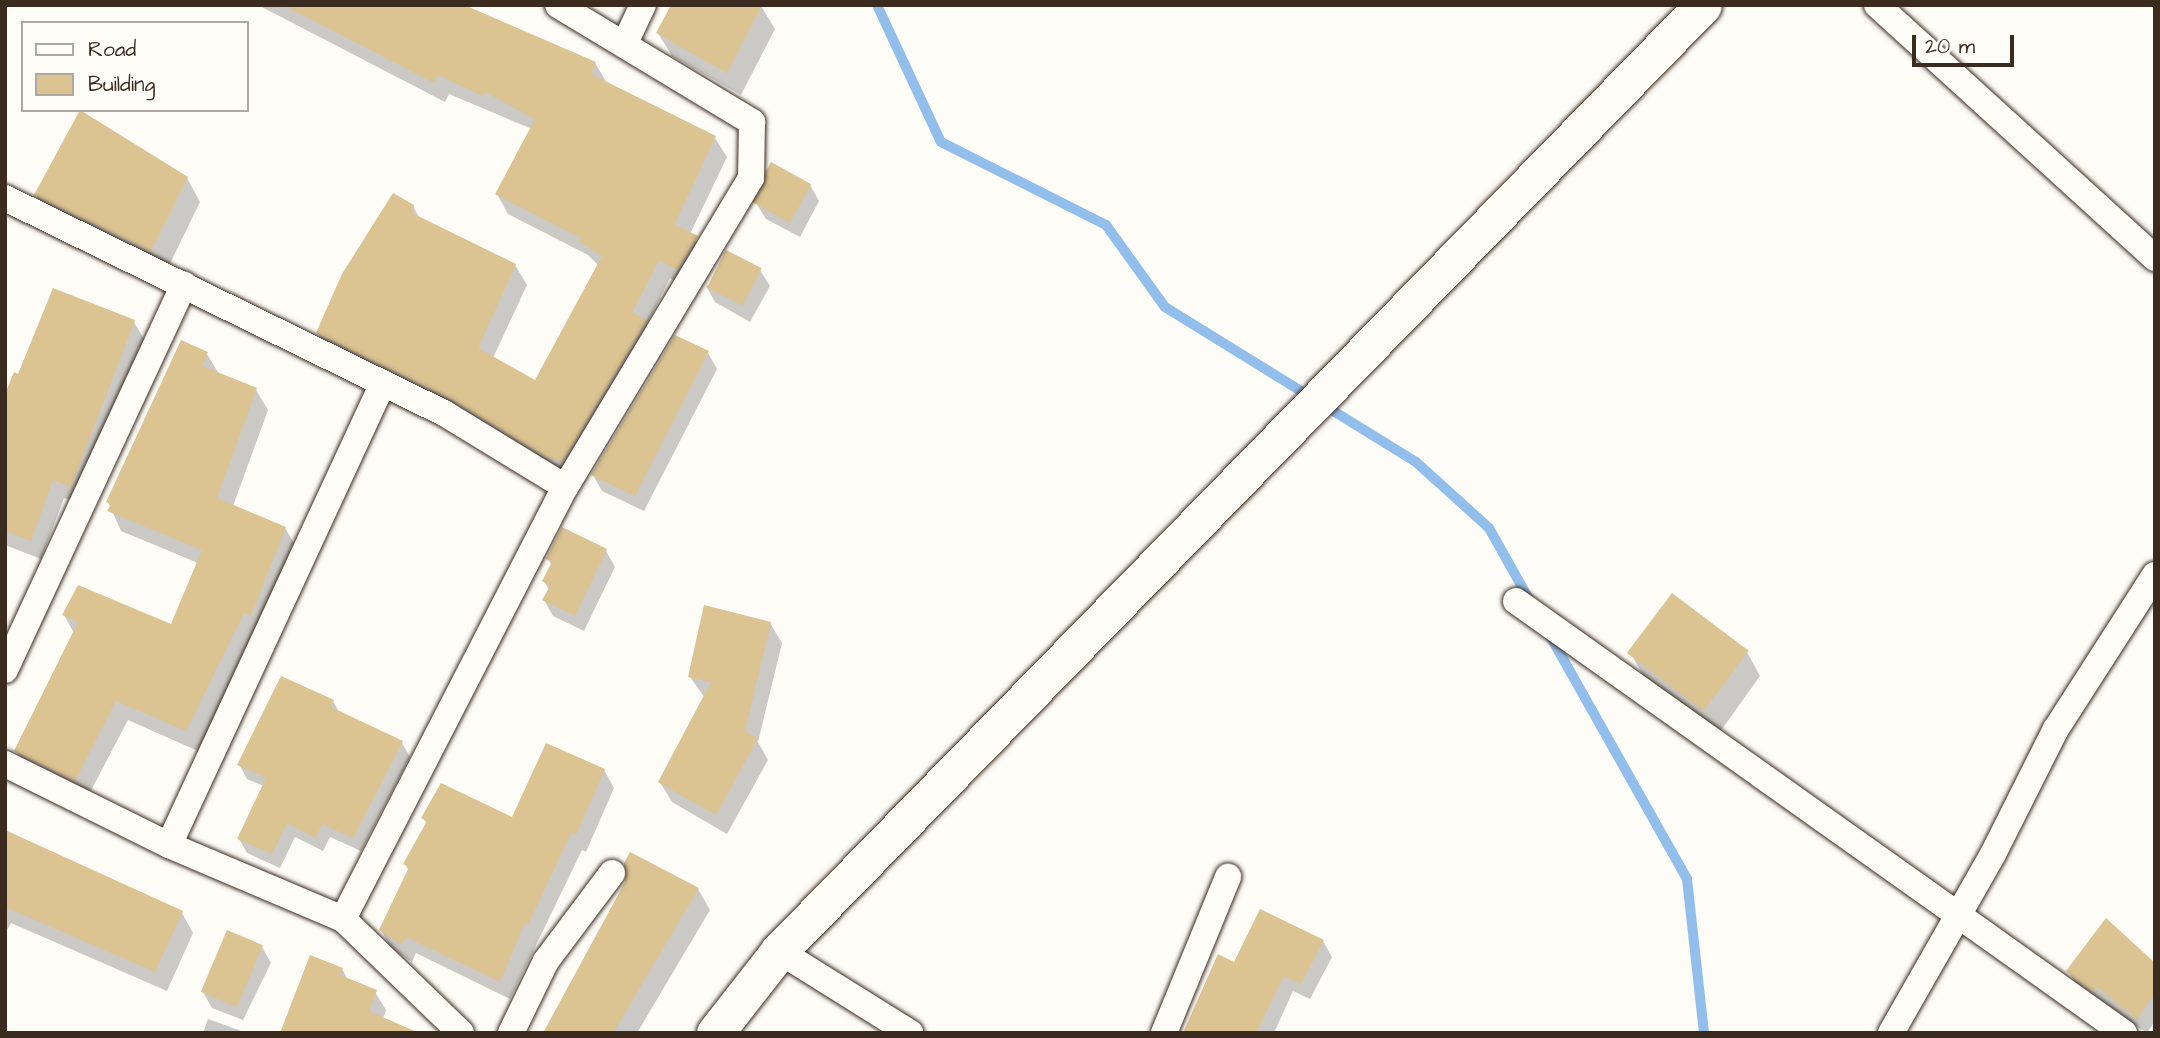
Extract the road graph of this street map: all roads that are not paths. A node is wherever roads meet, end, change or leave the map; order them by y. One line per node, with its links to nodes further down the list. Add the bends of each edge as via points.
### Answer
1 (558, 5): 5 (street)
2 (643, 5): 5 (street)
3 (1703, 5): 20 (street)
4 (1877, 5): 7 (street)
5 (625, 43): 10 (street, via 752,122 751,178)
6 (5, 198): 8 (street)
7 (2155, 258)
8 (184, 285): 9 (street); 13 (street)
9 (383, 383): 10 (street, via 444,413); 15 (street)
10 (565, 487): 19 (street)
11 (2155, 575): 18 (street, via 2056,729)
12 (1516, 601): 18 (street)
13 (5, 670)
14 (5, 764): 15 (street)
15 (169, 845): 19 (street)
16 (612, 873): 22 (street, via 545,961)
17 (1228, 877): 25 (street)
18 (1959, 915): 26 (street); 27 (street)
19 (343, 919): 21 (street)
20 (779, 951): 23 (street); 24 (street)
21 (461, 1033)
22 (510, 1033)
23 (715, 1033)
24 (910, 1033)
25 (1164, 1033)
26 (1891, 1033)
27 (2124, 1033)

